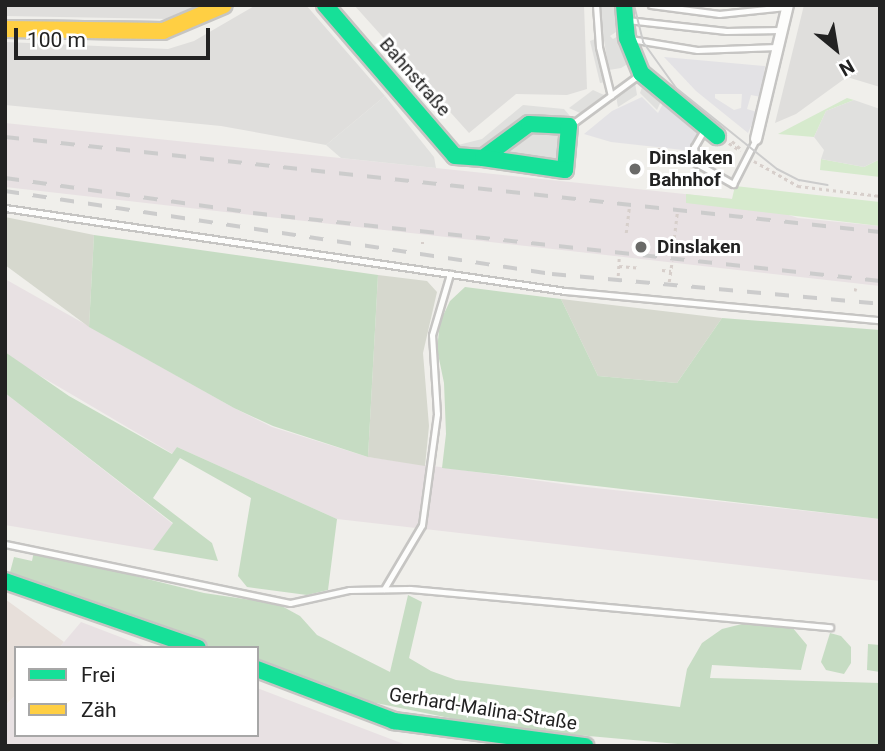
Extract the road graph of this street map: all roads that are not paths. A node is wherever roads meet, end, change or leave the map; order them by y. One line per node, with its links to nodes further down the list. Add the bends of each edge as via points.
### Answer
1 (224, 5): 7 (street, via 183,26 152,32)
2 (325, 5): 16 (street, Bahnstraße, via 455,156)
3 (596, 5): 12 (lane, via 599,47)
4 (651, 5): 5 (lane, via 719,14)
5 (788, 6): 8 (street)
6 (624, 12): 8 (lane, via 726,31); 9 (street)
7 (5, 29)
8 (783, 29): 10 (street)
9 (627, 38): 10 (lane, via 697,50); 11 (street)
10 (780, 47): 15 (street)
11 (641, 74): 12 (lane); 14 (street)
12 (611, 96): 13 (lane)
13 (569, 126): 16 (street, via 529,124); 16 (street, Bahnstraße, via 565,170)
14 (718, 135): 15 (lane, via 694,155 696,163 733,184)
15 (756, 139)
16 (483, 158)
17 (5, 208): 18 (lane)
18 (450, 274): 19 (lane, via 565,291); 22 (lane, via 432,335 437,414 422,525)
19 (880, 320)
20 (5, 544): 22 (lane, via 290,603 349,590)
21 (5, 581): 24 (street)
22 (384, 589): 23 (lane)
23 (830, 627)
24 (192, 646)
25 (259, 670): 26 (street, Gerhard-Malina-Straße, via 394,721)
26 (585, 746)

